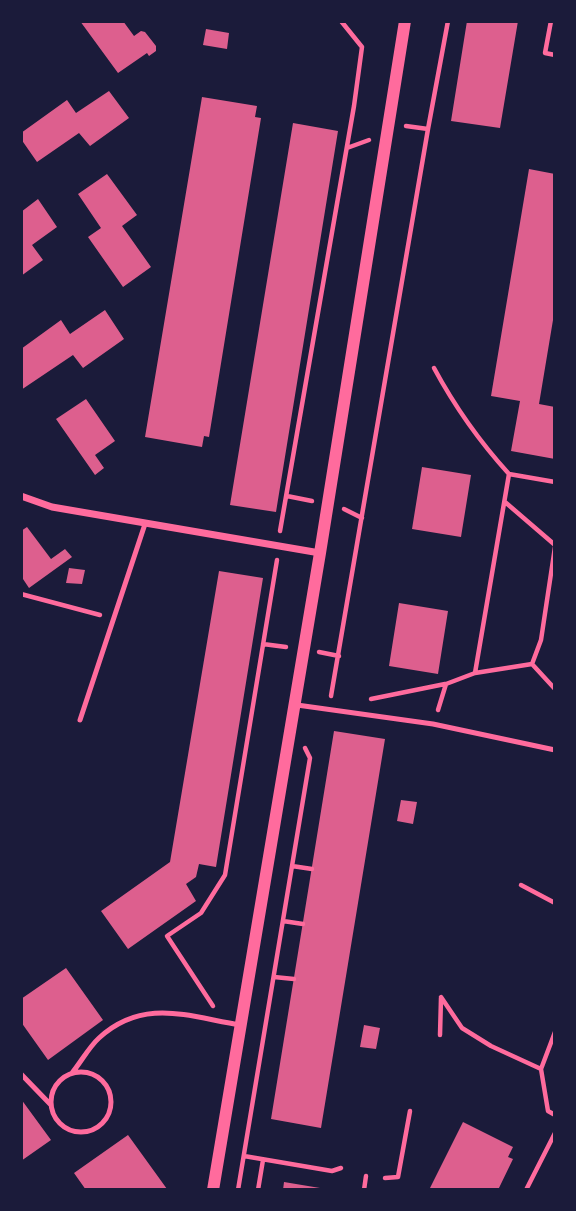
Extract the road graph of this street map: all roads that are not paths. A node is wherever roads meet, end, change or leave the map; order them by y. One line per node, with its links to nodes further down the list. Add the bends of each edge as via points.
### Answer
1 (405, 21): 4 (street)
2 (21, 496): 3 (street, via 52,507)
3 (145, 524): 4 (street); 6 (lane)
4 (320, 553): 5 (street)
5 (293, 705): 7 (lane, via 433,724); 8 (street)
6 (80, 720)
7 (555, 750)
8 (241, 1025): 9 (lane, via 165,1011 141,1015 98,1038); 12 (street)
9 (72, 1073): 11 (lane, via 55,1085); 11 (lane, via 101,1080 110,1099 106,1118 89,1130 68,1129)
10 (21, 1074): 11 (lane)
11 (51, 1105)
12 (213, 1190)

